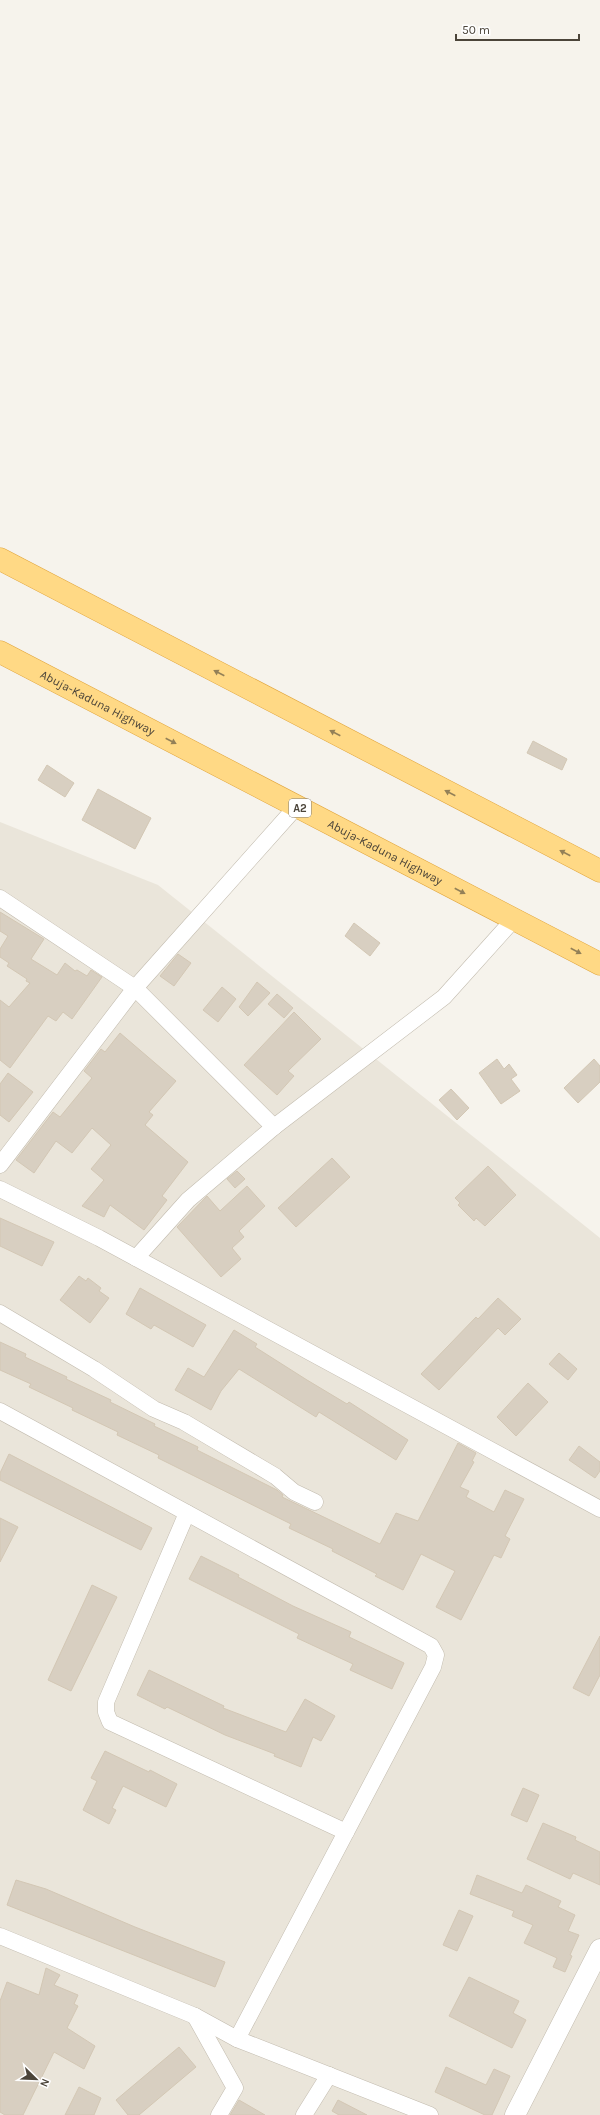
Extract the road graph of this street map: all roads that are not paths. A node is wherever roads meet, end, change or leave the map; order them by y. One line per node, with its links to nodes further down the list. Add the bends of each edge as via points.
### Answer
1 (0, 559): 4 (highway, one-way to 1)
2 (0, 652): 3 (highway, Abuja-Kaduna Highway / A2, one-way to 3)
3 (297, 806): 6 (highway, Abuja-Kaduna Highway / A2, one-way to 6); 8 (street)
4 (600, 870)
5 (0, 898): 8 (street)
6 (514, 919): 7 (highway, Abuja-Kaduna Highway / A2, one-way to 7); 9 (street, via 444,996)
7 (600, 964)
8 (135, 988): 9 (street); 10 (street)
9 (274, 1127): 12 (street, via 188,1200)
10 (0, 1165)
11 (0, 1189): 12 (street)
12 (136, 1258): 16 (street)
13 (0, 1313): 15 (street, via 94,1369 154,1409 184,1422 275,1476 294,1492)
14 (0, 1413): 17 (street)
15 (315, 1502)
16 (600, 1509)
17 (188, 1513): 18 (street, via 431,1646 436,1655 433,1667); 18 (street, via 106,1702 110,1722)
18 (346, 1832): 22 (street)
19 (0, 1936): 21 (street)
20 (600, 1950): 27 (street)
21 (195, 2016): 22 (street); 24 (street, via 235,2088)
22 (237, 2039): 23 (street)
23 (329, 2075): 25 (street); 26 (street)
24 (219, 2115)
25 (304, 2115)
26 (430, 2115)
27 (515, 2115)

